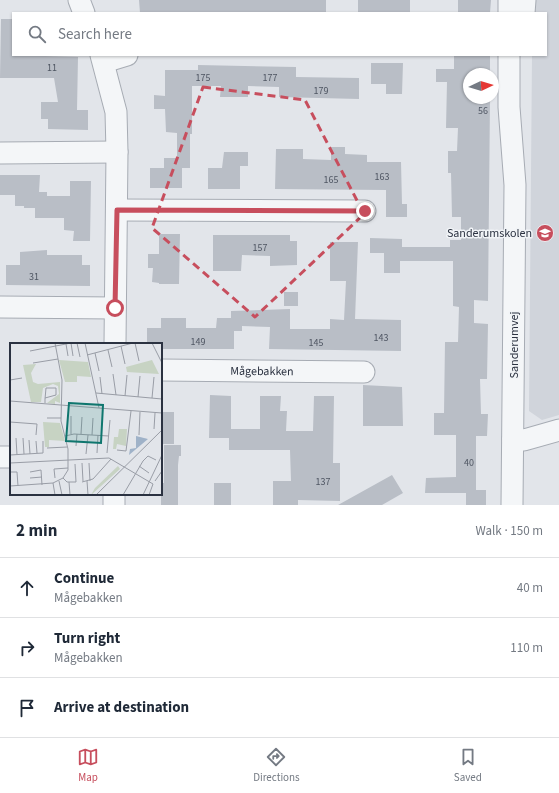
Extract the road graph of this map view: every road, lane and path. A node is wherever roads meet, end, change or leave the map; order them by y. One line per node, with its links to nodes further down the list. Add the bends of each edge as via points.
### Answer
1 (78, 0): 4 (street)
2 (509, 0): 5 (street)
3 (524, 0): 6 (street)
4 (84, 12)
5 (509, 12)
6 (524, 12)
7 (121, 56): 10 (street)
8 (509, 56): 13 (street, Sanderumvej, via 509,107)
9 (523, 56): 13 (street, Sanderumvej, via 522,138)
10 (103, 59): 11 (street, via 116,112)
11 (117, 152): 12 (street); 14 (street)
12 (0, 153)
13 (515, 185): 22 (street, Sanderumvej)
14 (117, 210): 15 (street); 17 (street)
15 (365, 211)
16 (0, 307): 17 (street)
17 (115, 308): 18 (street)
18 (115, 343)
19 (162, 370): 20 (street, Mågebakken)
20 (364, 372)
21 (559, 430): 22 (street, via 524,440)
22 (513, 440): 23 (street, Sanderumvej)
23 (512, 505)

